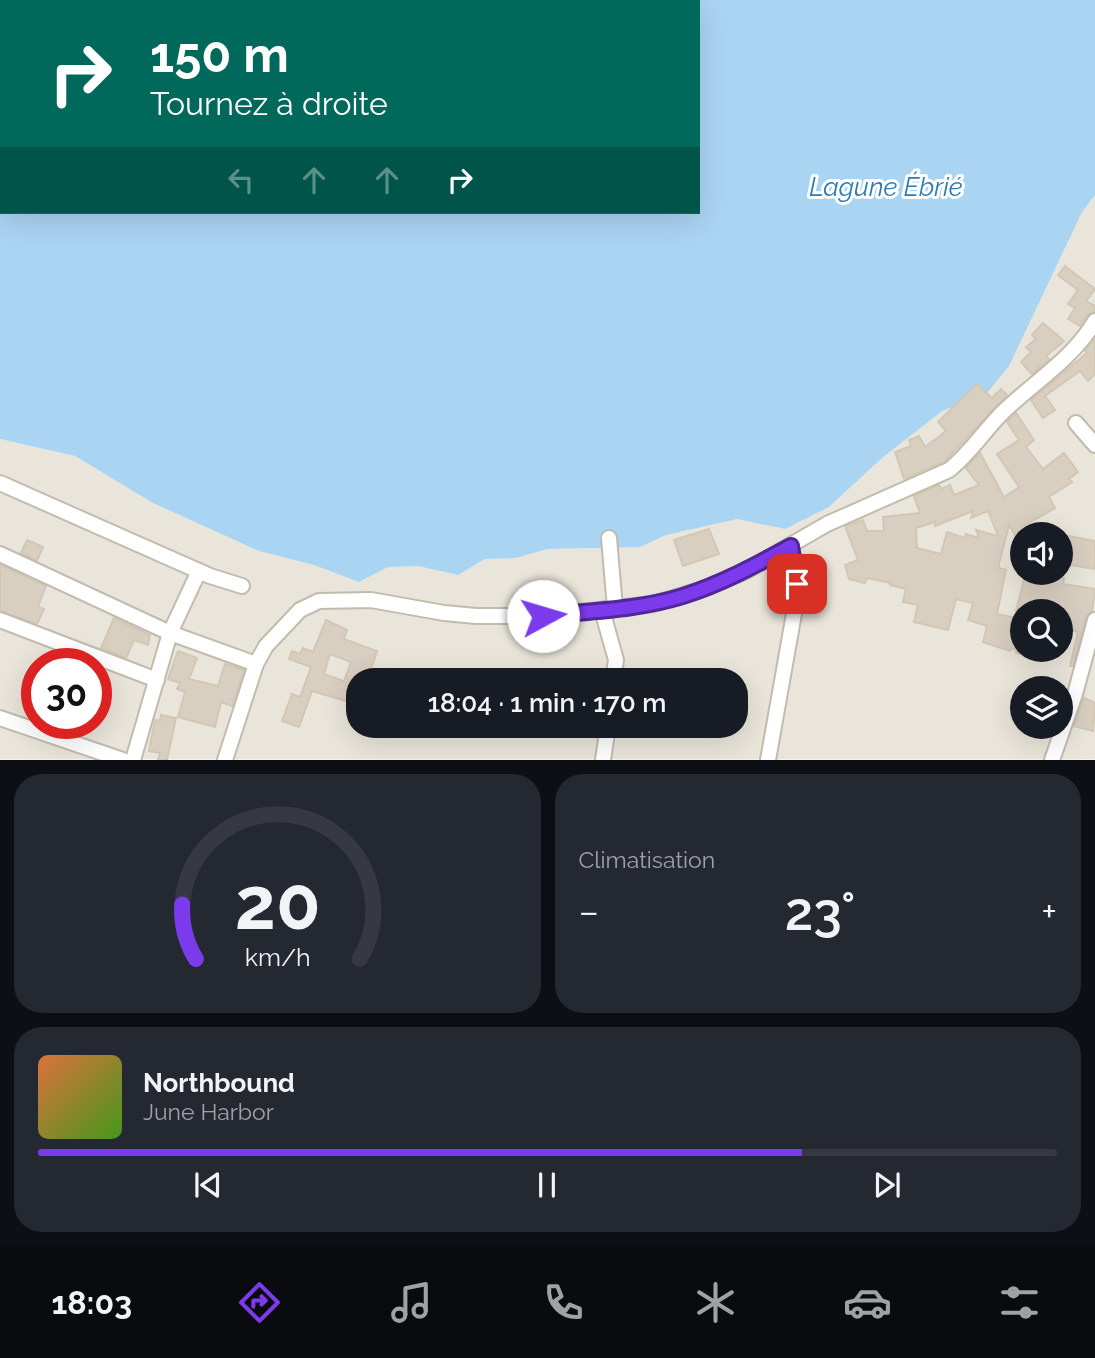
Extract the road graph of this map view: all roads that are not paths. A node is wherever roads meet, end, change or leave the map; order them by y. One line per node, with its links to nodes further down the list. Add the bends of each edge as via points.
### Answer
1 (1095, 321): 6 (street, via 1084,340 949,470 827,524)
2 (1076, 423): 3 (street)
3 (1095, 445)
4 (0, 482): 8 (street)
5 (609, 538): 10 (street)
6 (791, 546): 10 (street, via 706,588 653,604); 23 (street, via 797,584)
7 (0, 554): 13 (street)
8 (199, 571): 9 (street); 13 (street)
9 (242, 586)
10 (609, 609): 14 (street, via 543,616 476,616 371,600 319,601 300,610 266,646); 15 (street)
11 (0, 620): 16 (street)
12 (1095, 620): 24 (street)
13 (170, 633): 14 (street); 16 (street)
14 (256, 664): 21 (street)
15 (615, 668)
16 (157, 680): 20 (street)
17 (0, 718): 19 (street)
18 (606, 738): 22 (street)
19 (123, 760)
20 (133, 760)
21 (225, 760)
22 (603, 760)
23 (768, 760)
24 (1052, 760)

